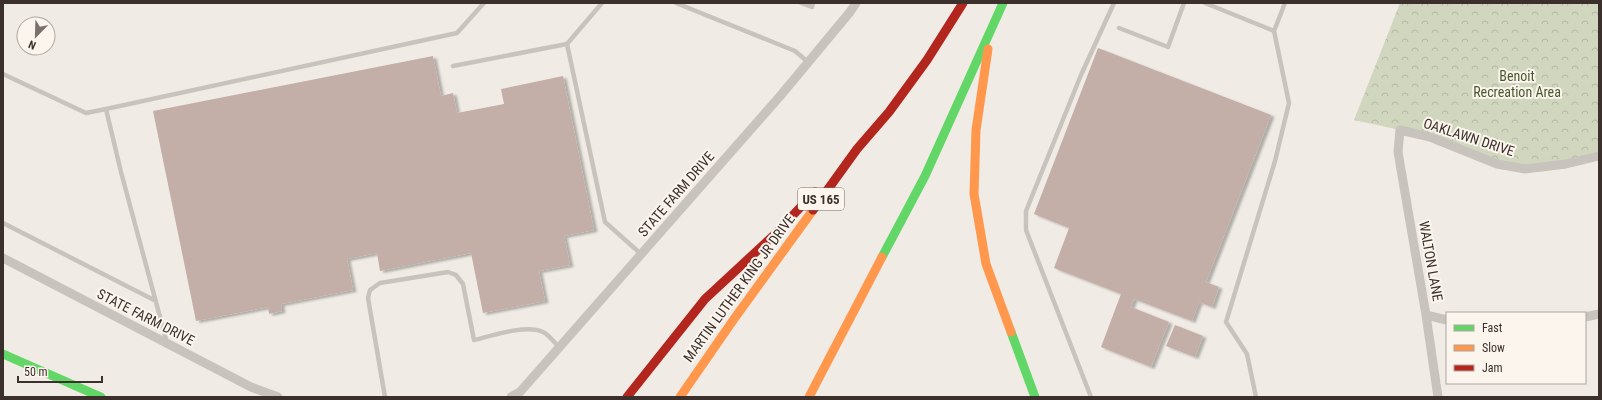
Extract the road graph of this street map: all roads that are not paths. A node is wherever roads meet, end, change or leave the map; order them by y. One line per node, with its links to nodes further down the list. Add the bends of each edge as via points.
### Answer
1 (484, 3): 20 (lane, via 457,33)
2 (602, 3): 16 (lane)
3 (676, 3): 17 (lane, via 796,51)
4 (801, 3): 5 (lane, via 812,7)
5 (814, 3)
6 (856, 3): 17 (street, STATE FARM DRIVE)
7 (963, 3): 22 (highway, MARTIN LUTHER KING JR DRIVE / US 165, via 927,60 889,112)
8 (1003, 3): 14 (highway)
9 (1114, 3): 47 (lane, via 1081,75 1026,210 1026,230)
10 (1184, 3): 13 (lane, via 1168,47)
11 (1205, 3): 15 (lane)
12 (1285, 3): 15 (lane)
13 (1119, 28)
14 (991, 30): 45 (highway, via 925,176); 46 (highway, via 976,130 974,194 986,264)
15 (1274, 31): 48 (lane, via 1290,102 1275,161 1226,322 1248,354)
16 (567, 44): 18 (lane); 25 (lane, via 605,222)
17 (808, 62): 25 (street, STATE FARM DRIVE)
18 (453, 66)
19 (3, 74): 20 (lane, via 86,113)
20 (106, 109): 27 (lane)
21 (1400, 130): 23 (street, OAKLAWN DRIVE, via 1430,137 1497,164 1525,169 1566,164); 29 (street, WALTON LANE, via 1398,152)
22 (857, 149): 34 (highway, via 773,236 706,299); 44 (highway, MARTIN LUTHER KING JR DRIVE / US 165)
23 (1599, 156)
24 (3, 223): 27 (lane)
25 (641, 254): 33 (street, STATE FARM DRIVE)
26 (3, 258): 32 (street, STATE FARM DRIVE)
27 (156, 301): 32 (lane)
28 (1599, 314): 30 (street)
29 (1426, 315): 31 (street); 49 (street, WALTON LANE)
30 (1586, 317)
31 (1446, 320)
32 (167, 344): 39 (street, STATE FARM DRIVE, via 251,387)
33 (559, 346): 40 (lane, via 543,332 533,329 474,340 463,284 456,275 448,272 380,283 370,290 368,298); 41 (street, STATE FARM DRIVE, via 520,392)
34 (662, 352): 42 (highway); 43 (highway)
35 (3, 354): 38 (highway)
36 (3, 359): 37 (highway)
37 (55, 387)
38 (101, 397)
39 (278, 397)
40 (385, 397)
41 (511, 397)
42 (616, 397)
43 (627, 397)
44 (680, 397)
45 (809, 397)
46 (1035, 397)
47 (1091, 397)
48 (1256, 397)
49 (1438, 397)

